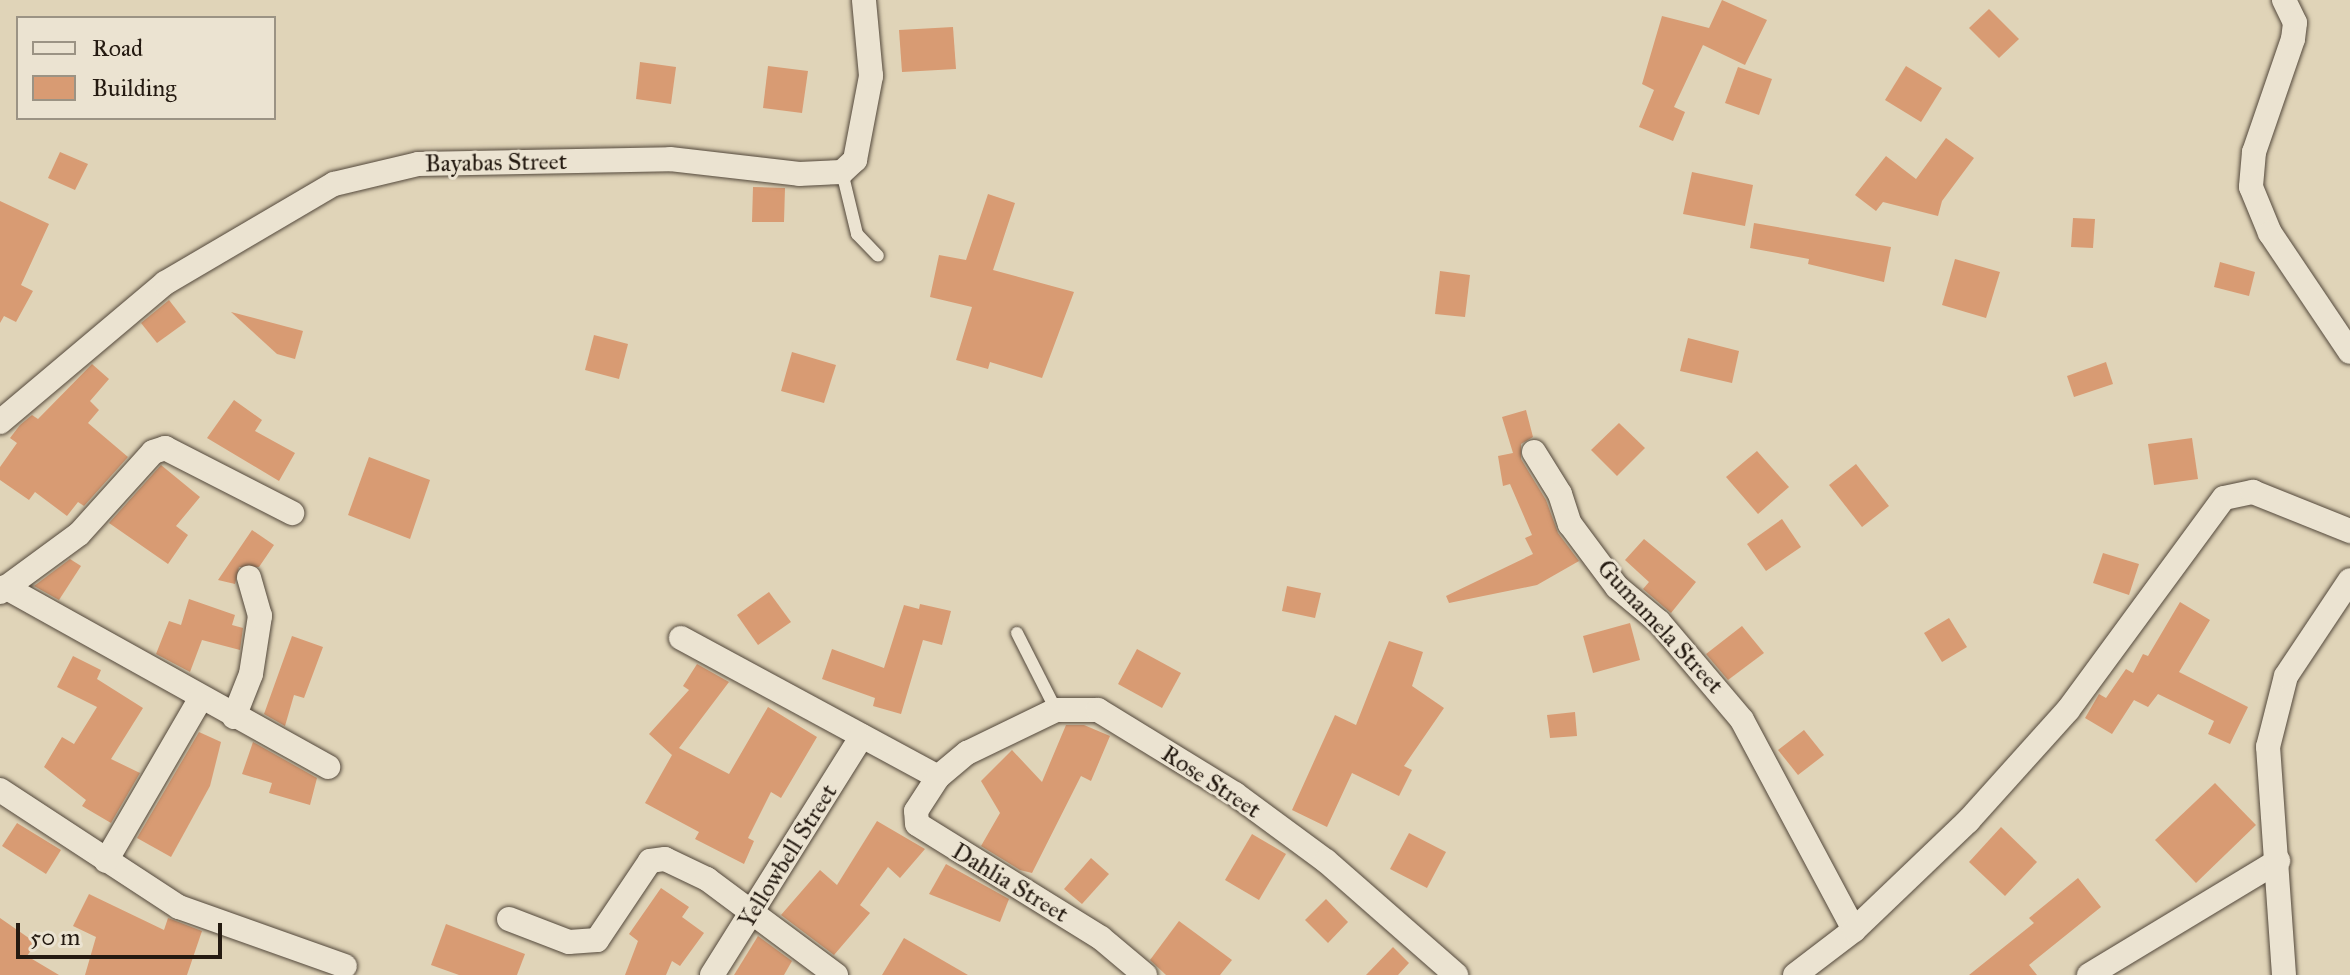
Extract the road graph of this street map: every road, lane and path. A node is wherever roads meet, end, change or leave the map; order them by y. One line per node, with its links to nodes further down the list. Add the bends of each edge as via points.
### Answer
1 (864, 0): 3 (street, via 871,76 855,160)
2 (2284, 0): 5 (street, via 2295,23 2293,39 2254,152 2251,187 2270,233)
3 (842, 172): 4 (lane, via 857,234); 6 (street, Bayabas Street, via 799,174 670,159 433,163 334,184 165,283)
4 (878, 256)
5 (2350, 352)
6 (0, 422)
7 (1534, 452): 26 (street, Gumamela Street, via 1560,494 1570,524 1617,587 1659,622 1742,720)
8 (292, 513): 12 (street, via 165,448 153,452 79,534)
9 (2350, 531): 26 (street, via 2253,492 2224,498 2068,710 1944,848)
10 (249, 578): 17 (street, via 260,616 251,674)
11 (2350, 580): 23 (street, via 2286,676 2273,720 2268,747)
12 (2, 589): 15 (street)
13 (1017, 633): 16 (lane)
14 (681, 638): 18 (street)
15 (201, 698): 17 (street); 22 (street)
16 (1056, 710): 20 (street, Rose Street, via 967,753); 31 (street, Rose Street, via 1098,710 1235,794 1393,915)
17 (234, 717): 19 (street)
18 (862, 736): 20 (street); 24 (street, Yellowbell Street)
19 (328, 767)
20 (938, 777): 30 (street, Dahlia Street, via 916,811 917,824 1101,938)
21 (0, 790): 22 (street)
22 (106, 861): 27 (street, via 190,912)
23 (2278, 861): 33 (street); 34 (street)
24 (755, 912): 25 (street, via 665,859 650,861 597,940 569,942); 28 (street, Yellowbell Street); 29 (street)
25 (509, 919)
26 (1854, 930): 32 (street)
27 (345, 966)
28 (712, 975)
29 (836, 975)
30 (1145, 975)
31 (1456, 975)
32 (1795, 975)
33 (2089, 975)
34 (2284, 975)

